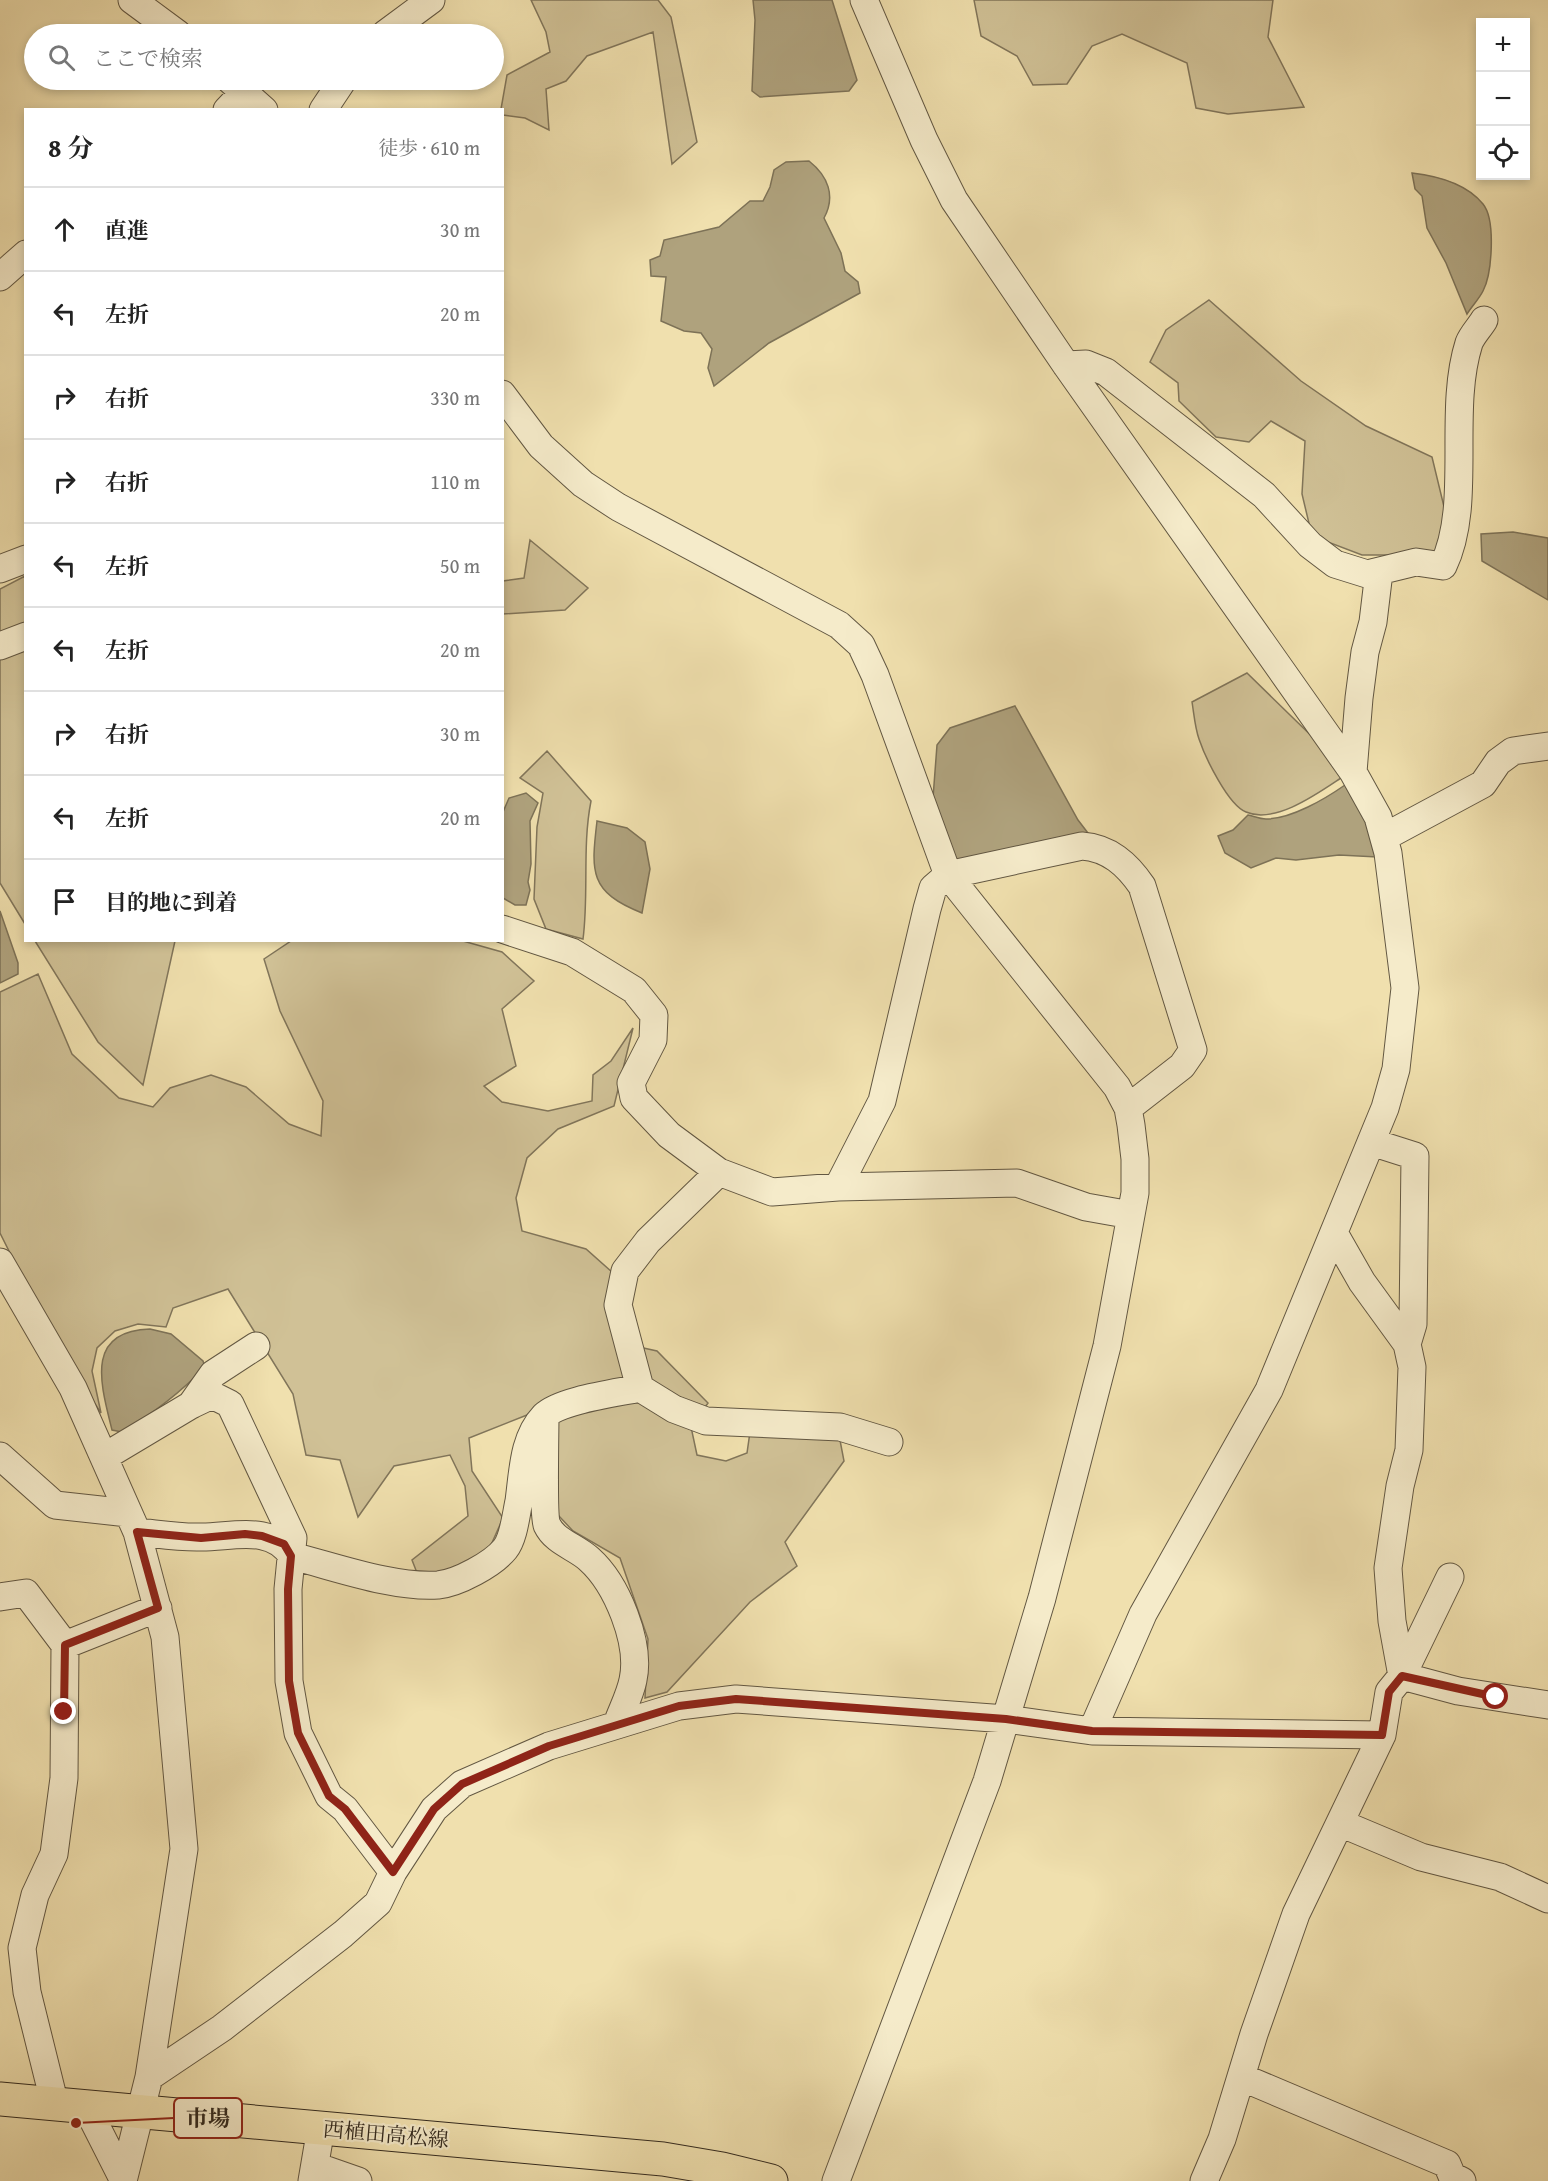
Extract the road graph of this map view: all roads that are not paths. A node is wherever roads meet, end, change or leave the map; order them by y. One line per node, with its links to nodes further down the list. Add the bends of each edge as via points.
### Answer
1 (132, 0): 4 (street)
2 (431, 0): 5 (street)
3 (864, 0): 13 (street, via 954,200)
4 (164, 24)
5 (399, 24)
6 (336, 90): 9 (street)
7 (234, 94): 8 (street)
8 (260, 108)
9 (324, 108)
10 (24, 256): 11 (street)
11 (0, 277)
12 (1484, 320): 17 (street, via 1470,342 1458,414 1458,493 1450,552 1443,566 1416,562)
13 (1066, 365): 17 (street, via 1086,364 1106,372 1264,495 1310,545 1335,564 1367,574); 21 (street)
14 (504, 397): 23 (street, via 541,446 583,484 618,507 838,625 861,645)
15 (24, 560): 16 (street)
16 (0, 569)
17 (1379, 572): 21 (street, via 1359,698)
18 (24, 637): 19 (street)
19 (0, 646)
20 (1548, 746): 22 (street, via 1513,751 1498,762 1483,784)
21 (1353, 772): 26 (street, via 1378,817 1388,852 1405,988 1396,1069)
22 (1389, 834)
23 (948, 874): 25 (street, via 1117,1087); 25 (street, via 1082,846 1095,847 1129,867 1142,886 1193,1050 1182,1066); 28 (street, via 933,888 882,1101)
24 (504, 930): 27 (street, via 572,952 634,990 654,1015 653,1040 631,1083 634,1098 669,1135)
25 (1128, 1108): 29 (street, via 1136,1159)
26 (1371, 1142): 30 (street); 32 (street, via 1415,1156 1413,1324)
27 (719, 1172): 28 (street, via 772,1192); 34 (street, via 648,1241 625,1271 618,1305)
28 (838, 1187): 29 (street, via 1017,1183 1086,1207)
29 (1131, 1215): 48 (street, via 1107,1346 1042,1598)
30 (1334, 1233): 32 (street, via 1362,1282); 50 (street, via 1269,1390 1143,1614)
31 (0, 1262): 39 (street, via 74,1388)
32 (1407, 1344): 46 (street, via 1412,1367 1412,1418 1388,1568)
33 (256, 1346): 35 (street, via 213,1374)
34 (640, 1388): 36 (street, via 575,1401); 37 (street, via 674,1410 706,1421 840,1427)
35 (191, 1405): 39 (street); 41 (street, via 212,1395 230,1404 293,1538)
36 (545, 1414): 41 (street, via 528,1442 507,1548 484,1568 441,1585 416,1584); 49 (street, via 546,1524 558,1539 601,1569 617,1594 635,1662 633,1682)
37 (889, 1442)
38 (0, 1456): 40 (street, via 55,1505)
39 (104, 1457): 40 (street)
40 (132, 1523): 41 (street, via 201,1538 262,1536 284,1544); 44 (street)
41 (291, 1556): 53 (street, via 289,1681 298,1733 329,1796 345,1809)
42 (1450, 1577): 46 (street)
43 (0, 1597): 45 (street, via 26,1593)
44 (158, 1608): 45 (street); 56 (street, via 165,1637 184,1849)
45 (65, 1645): 58 (street, via 64,1778 54,1854 34,1895 22,1948 27,1992)
46 (1402, 1676): 47 (street); 51 (street, via 1389,1692)
47 (1548, 1705)
48 (1006, 1719): 49 (street, via 736,1699 679,1706); 50 (street); 66 (street, via 987,1781)
49 (617, 1724): 53 (street, via 549,1746 462,1784 434,1809)
50 (1092, 1731): 51 (street)
51 (1382, 1735): 52 (street)
52 (1340, 1823): 54 (street, via 1421,1857 1500,1876); 55 (street, via 1296,1914)
53 (393, 1872): 56 (street, via 378,1903 343,1934 222,2028)
54 (1548, 1899)
55 (1241, 2077): 67 (street); 68 (street, via 1447,2164 1452,2176)
56 (149, 2078): 60 (street)
57 (0, 2099): 58 (main road, 西植田高松線)
58 (55, 2105): 59 (main road, 西植田高松線)
59 (87, 2109): 60 (main road, 西植田高松線); 63 (street)
60 (140, 2111): 61 (main road, 西植田高松線); 63 (street)
61 (321, 2128): 62 (street); 65 (main road, 西植田高松線, via 663,2159)
62 (313, 2174): 64 (street)
63 (123, 2180)
64 (358, 2181)
65 (771, 2181)
66 (836, 2181)
67 (1204, 2181)
68 (1462, 2181)

